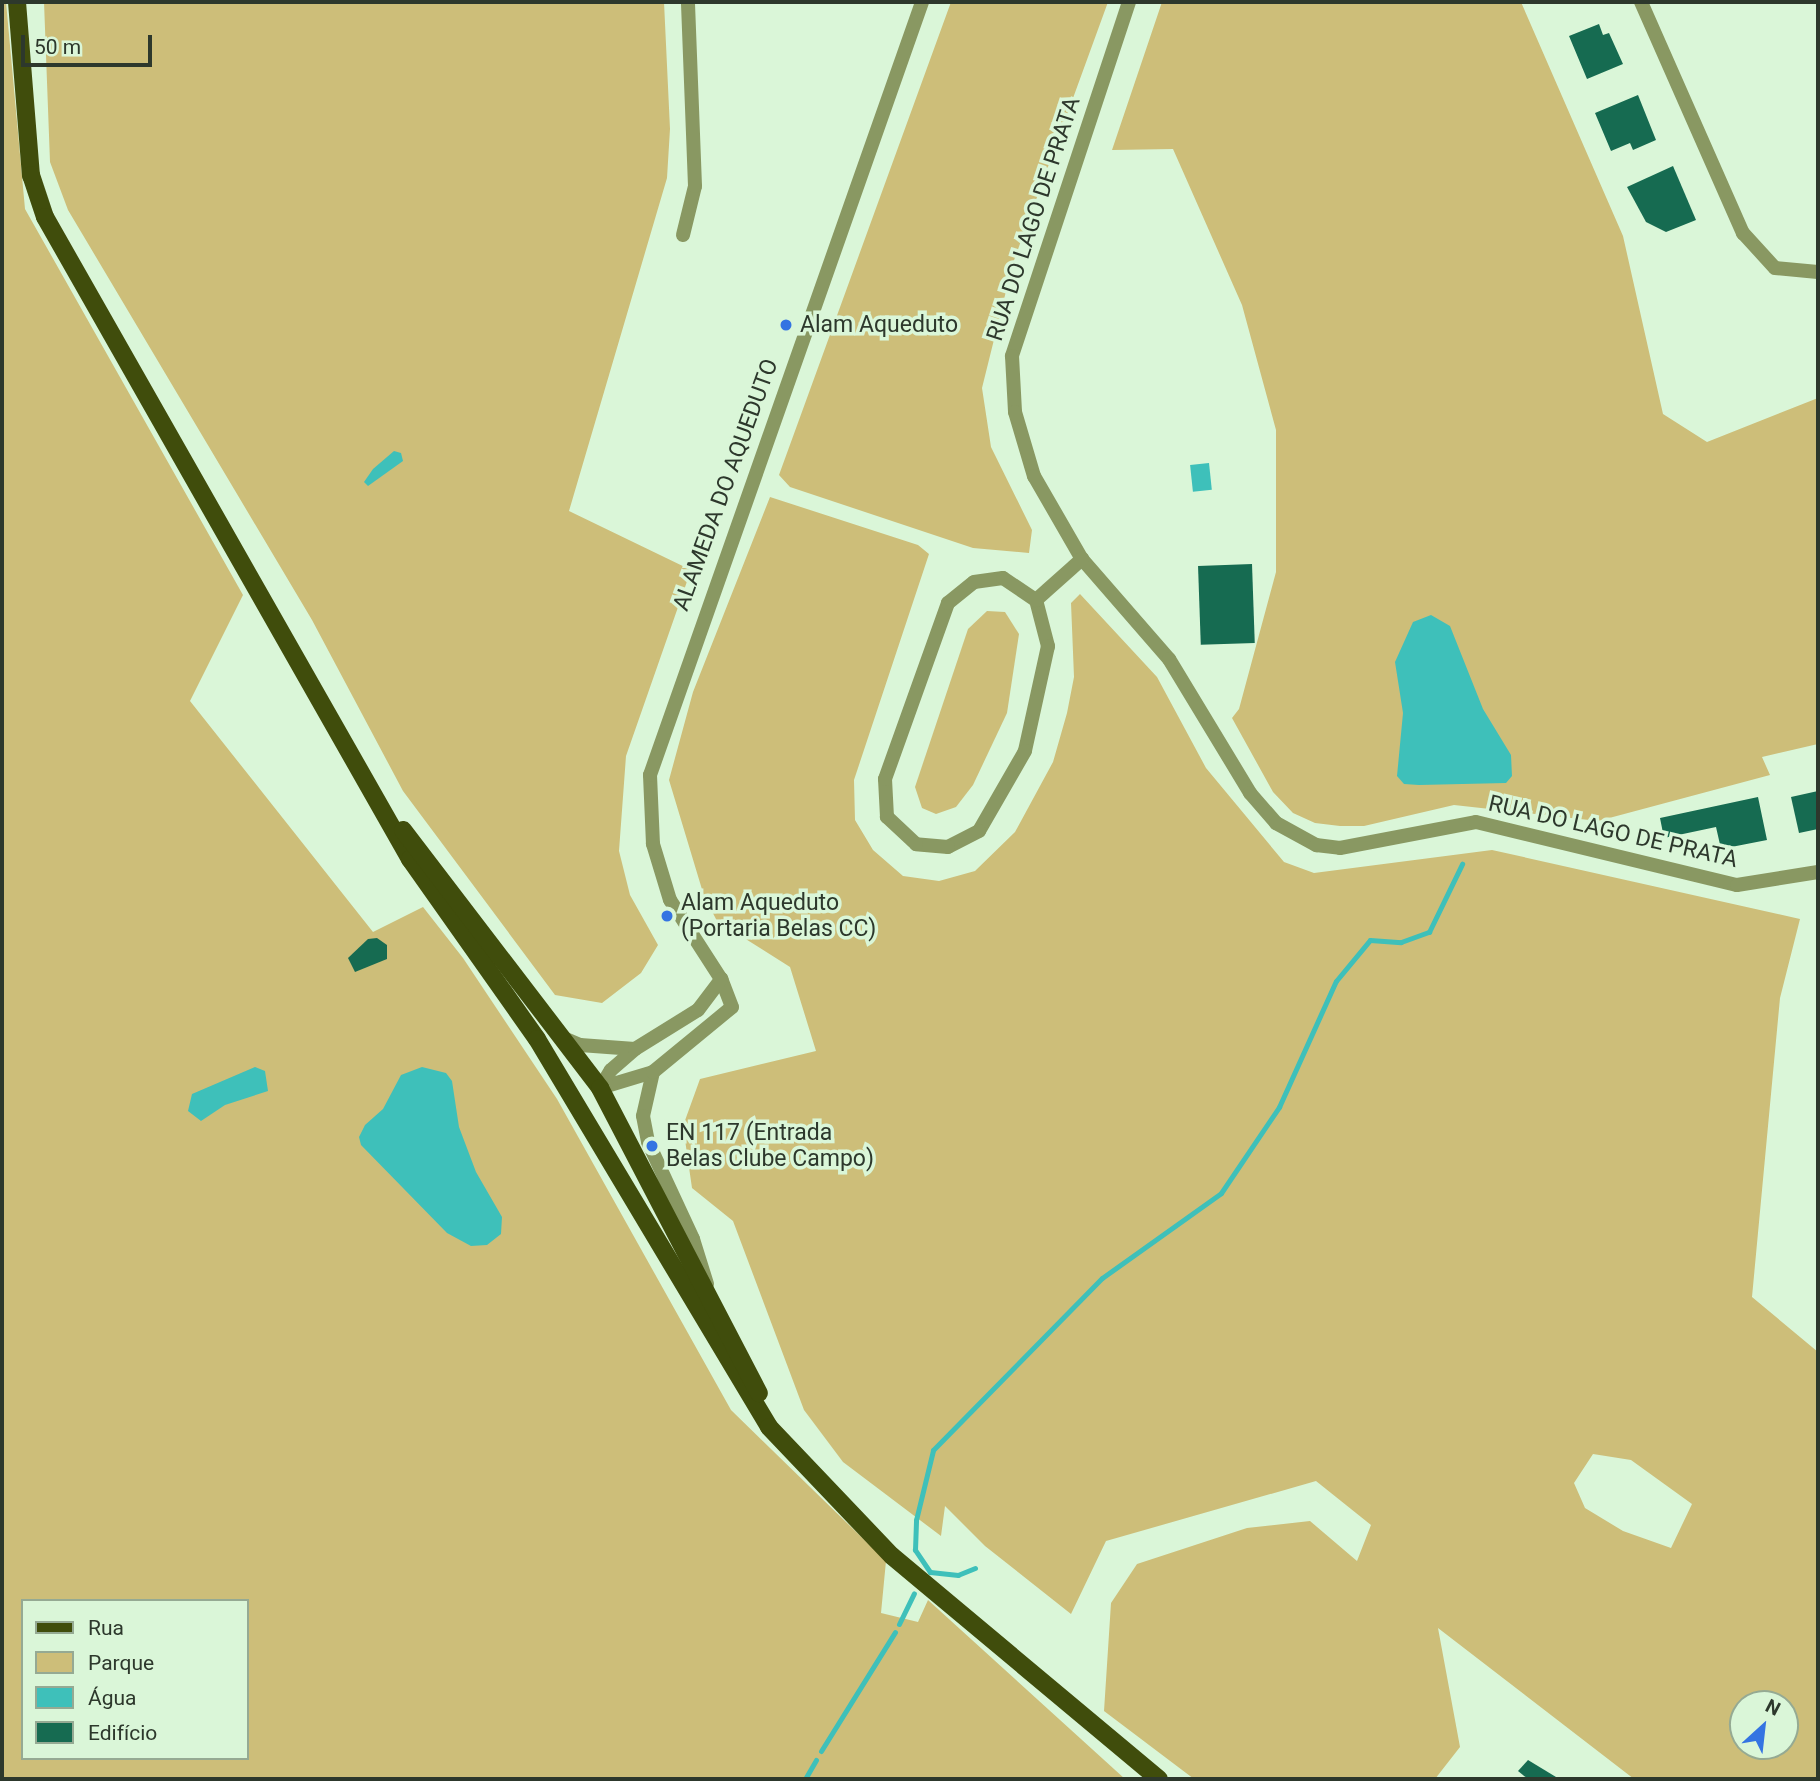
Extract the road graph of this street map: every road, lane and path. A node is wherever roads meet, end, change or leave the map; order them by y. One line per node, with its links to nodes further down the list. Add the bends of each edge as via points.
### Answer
1 (17, 2): 10 (main road, via 32,175 45,217)
2 (688, 2): 6 (street, via 695,186)
3 (922, 2): 12 (street, ALAMEDA DO AQUEDUTO, via 650,775 653,844 659,867 684,928)
4 (1129, 2): 8 (street, RUA DO LAGO DE PRATA, via 1012,356 1015,412 1034,475)
5 (1641, 2): 7 (street, via 1743,233 1775,268)
6 (683, 234)
7 (1818, 272)
8 (1082, 559): 9 (street); 11 (street, RUA DO LAGO DE PRATA, via 1170,659 1250,793 1294,837 1340,848 1476,822 1737,885)
9 (1036, 600): 9 (street, via 1048,646 1025,751 979,831 948,847 916,844 887,817 885,779 948,603 974,582 1003,578)
10 (383, 806): 13 (main road, via 410,859); 14 (main road)
11 (1818, 872)
12 (720, 979): 15 (street, via 698,1010); 16 (street, ALAMEDA DO AQUEDUTO, via 732,1007)
13 (500, 982): 17 (main road, via 572,1071); 18 (main road)
14 (561, 1037): 15 (street, via 580,1045); 17 (main road)
15 (635, 1049): 17 (street, via 611,1070)
16 (653, 1072): 17 (street, ALAMEDA DO AQUEDUTO); 19 (street, via 643,1116 648,1142 693,1239)
17 (600, 1088): 18 (main road); 19 (main road)
18 (597, 1136): 20 (main road, via 739,1379 769,1427)
19 (708, 1291): 20 (main road, via 770,1414)
20 (802, 1464): 21 (main road, via 892,1556)
21 (1159, 1779)

